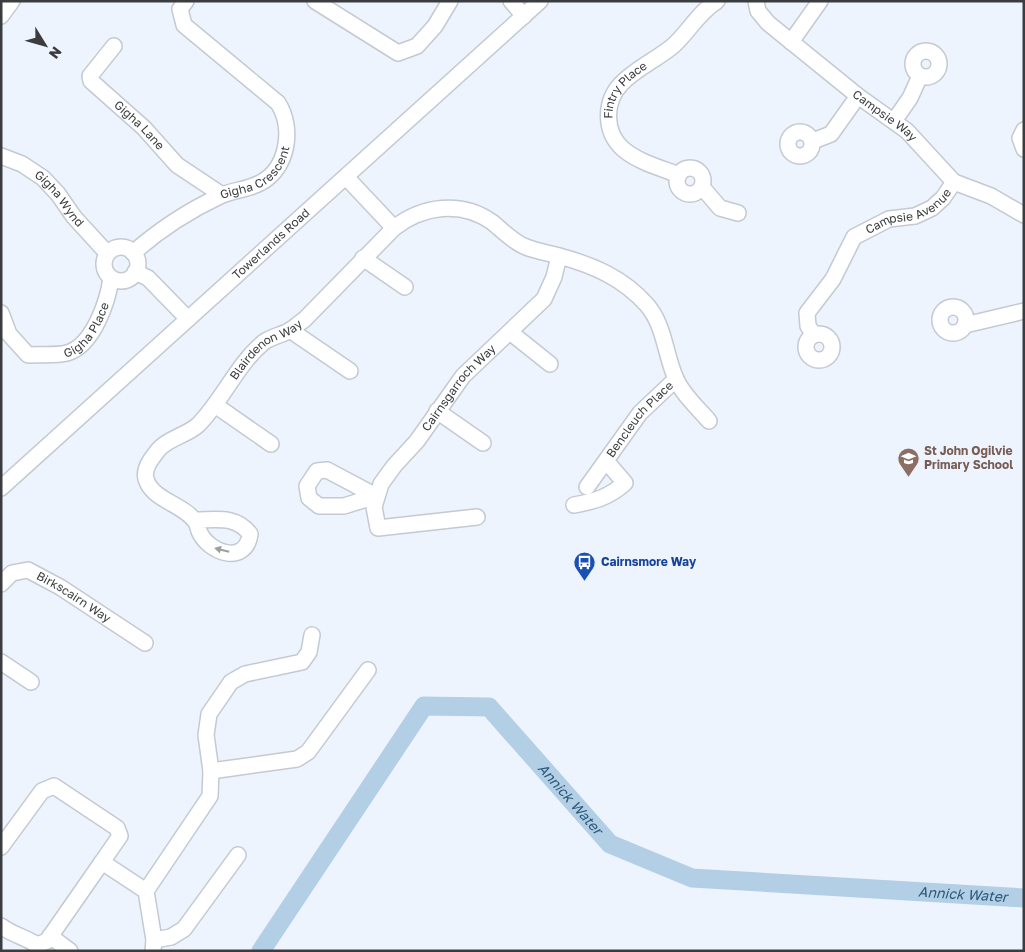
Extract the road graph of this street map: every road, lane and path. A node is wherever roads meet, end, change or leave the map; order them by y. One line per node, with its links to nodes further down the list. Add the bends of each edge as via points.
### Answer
1 (12, 1): 10 (street)
2 (186, 1): 23 (street, Gigha Crescent, via 180,9 184,25 278,103 287,119 286,144 278,166 262,182)
3 (316, 1): 4 (street, via 398,52 417,46 435,26)
4 (450, 1)
5 (512, 1): 11 (street)
6 (540, 1): 11 (street, Towerlands Road)
7 (717, 1): 24 (street, Fintry Place, via 673,46 621,84 608,110 609,124 622,148 634,157 679,175 685,169 697,169 702,176 702,187 720,208)
8 (756, 1): 12 (street, Campsie Way, via 758,11 768,24)
9 (820, 1): 12 (street)
10 (1, 16)
11 (524, 16): 21 (street, Towerlands Road)
12 (791, 42): 15 (street, Campsie Way)
13 (114, 46): 23 (street, Gigha Lane, via 93,71 91,81 144,128 177,165)
14 (920, 76): 16 (street)
15 (858, 96): 16 (street, Campsie Way); 18 (street, via 831,134)
16 (894, 121): 22 (street, Campsie Way)
17 (1024, 130): 19 (street, via 1020,138)
18 (813, 141)
19 (1024, 149)
20 (1, 156): 27 (street, Gigha Wynd, via 22,164 43,178)
21 (346, 177): 26 (street); 36 (street, Towerlands Road)
22 (954, 182): 25 (street, Campsie Way, via 991,196); 40 (street, Campsie Avenue, via 932,208 915,216 889,219 854,237 833,279 807,312 808,326)
23 (222, 195): 28 (street, Gigha Crescent, via 169,224)
24 (738, 213)
25 (1024, 215)
26 (394, 228): 29 (street, via 430,210 462,209 491,222 525,247); 30 (street, Blairdenon Way)
27 (107, 253): 28 (street, via 120,247); 32 (street, via 104,266)
28 (133, 253): 31 (street, via 137,261)
29 (559, 256): 39 (street, Cairnsgarroch Way, via 544,299); 43 (street, via 604,272 627,285 648,307 657,321)
30 (363, 258): 33 (street); 38 (street, Blairdenon Way, via 304,320)
31 (135, 272): 32 (street, via 125,280); 36 (street, via 148,278)
32 (111, 278): 35 (street, Gigha Place, via 109,297 92,332 68,353 28,355 9,334)
33 (405, 287)
34 (1024, 311): 37 (street)
35 (1, 314)
36 (188, 319): 51 (street, Towerlands Road)
37 (965, 325)
38 (290, 330): 42 (street); 44 (street, Blairdenon Way, via 265,341)
39 (510, 332): 41 (street); 45 (street, Cairnsgarroch Way, via 463,376)
40 (814, 335)
41 (550, 364)
42 (350, 372)
43 (676, 379): 46 (street, via 682,391); 49 (street, Bencleuch Place, via 640,413)
44 (215, 405): 48 (street); 54 (street, Blairdenon Way, via 196,427 161,447 146,468 150,488)
45 (437, 411): 47 (street); 53 (street, Cairnsgarroch Way, via 417,441 394,466 376,496 374,518 378,528)
46 (709, 420)
47 (483, 443)
48 (271, 444)
49 (606, 461): 50 (street, Bencleuch Place); 52 (street, Bencleuch Place, via 625,483 602,500)
50 (587, 487)
51 (1, 488)
52 (574, 505)
53 (477, 518)
54 (195, 520)
55 (1, 584): 57 (street, Birkscairn Way, via 12,573 28,570 60,586)
56 (312, 635): 61 (street, via 309,652 302,662 245,674 231,682 209,714 206,735)
57 (146, 643)
58 (1, 662): 60 (street)
59 (368, 670): 61 (street, via 308,752 297,759)
60 (31, 682)
61 (211, 771): 65 (street, via 210,796)
62 (1, 848): 64 (street, via 42,790 54,786 117,828 120,836)
63 (238, 855): 68 (street, via 184,929)
64 (102, 862): 65 (street); 67 (street)
65 (146, 891): 68 (street)
66 (1, 926): 67 (street, via 37,945)
67 (46, 940): 69 (street)
68 (153, 945)
69 (70, 951)

